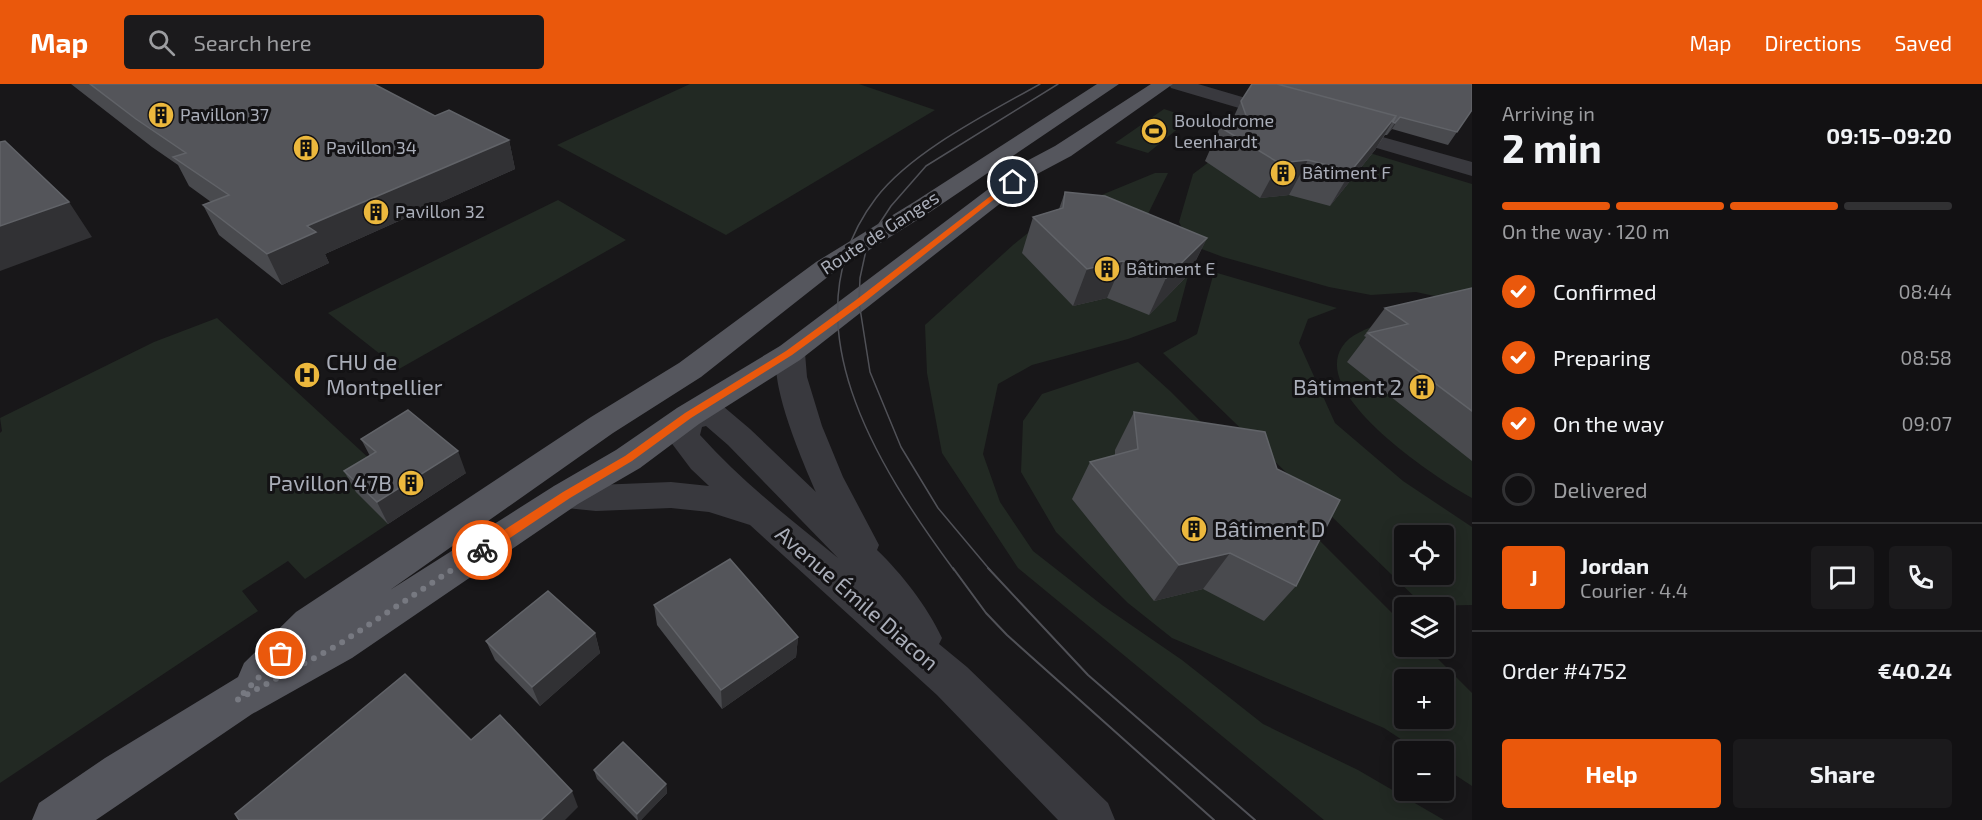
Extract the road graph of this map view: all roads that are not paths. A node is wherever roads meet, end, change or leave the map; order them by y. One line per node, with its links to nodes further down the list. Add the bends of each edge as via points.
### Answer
1 (1110, 84): 9 (main road, Route de Ganges, via 825,267)
2 (1141, 84): 6 (main road, via 1054,142)
3 (1164, 84): 6 (main road, Route de Ganges, via 1063,152)
4 (1179, 84): 5 (street)
5 (1233, 91): 7 (street, via 1310,123)
6 (1031, 168): 8 (main road, Route de Ganges)
7 (1472, 170)
8 (789, 353): 10 (main road, Route de Ganges); 13 (street, Avenue Émile Diacon, via 804,420 835,497)
9 (658, 391): 10 (main road); 15 (main road, Route de Ganges, via 310,624)
10 (688, 416): 11 (main road, Route de Ganges, via 628,459); 12 (street, Avenue Émile Diacon, via 683,437); 13 (street, Avenue Émile Diacon, via 712,415)
11 (566, 495): 12 (street, Avenue Émile Diacon, via 671,495 709,499); 15 (main road, Route de Ganges, via 338,645)
12 (762, 514): 14 (street, Avenue Émile Diacon)
13 (878, 575): 14 (street, Avenue Émile Diacon)
14 (952, 681): 17 (street, Avenue Émile Diacon)
15 (237, 700): 16 (main road)
16 (56, 820)
17 (1090, 820)

